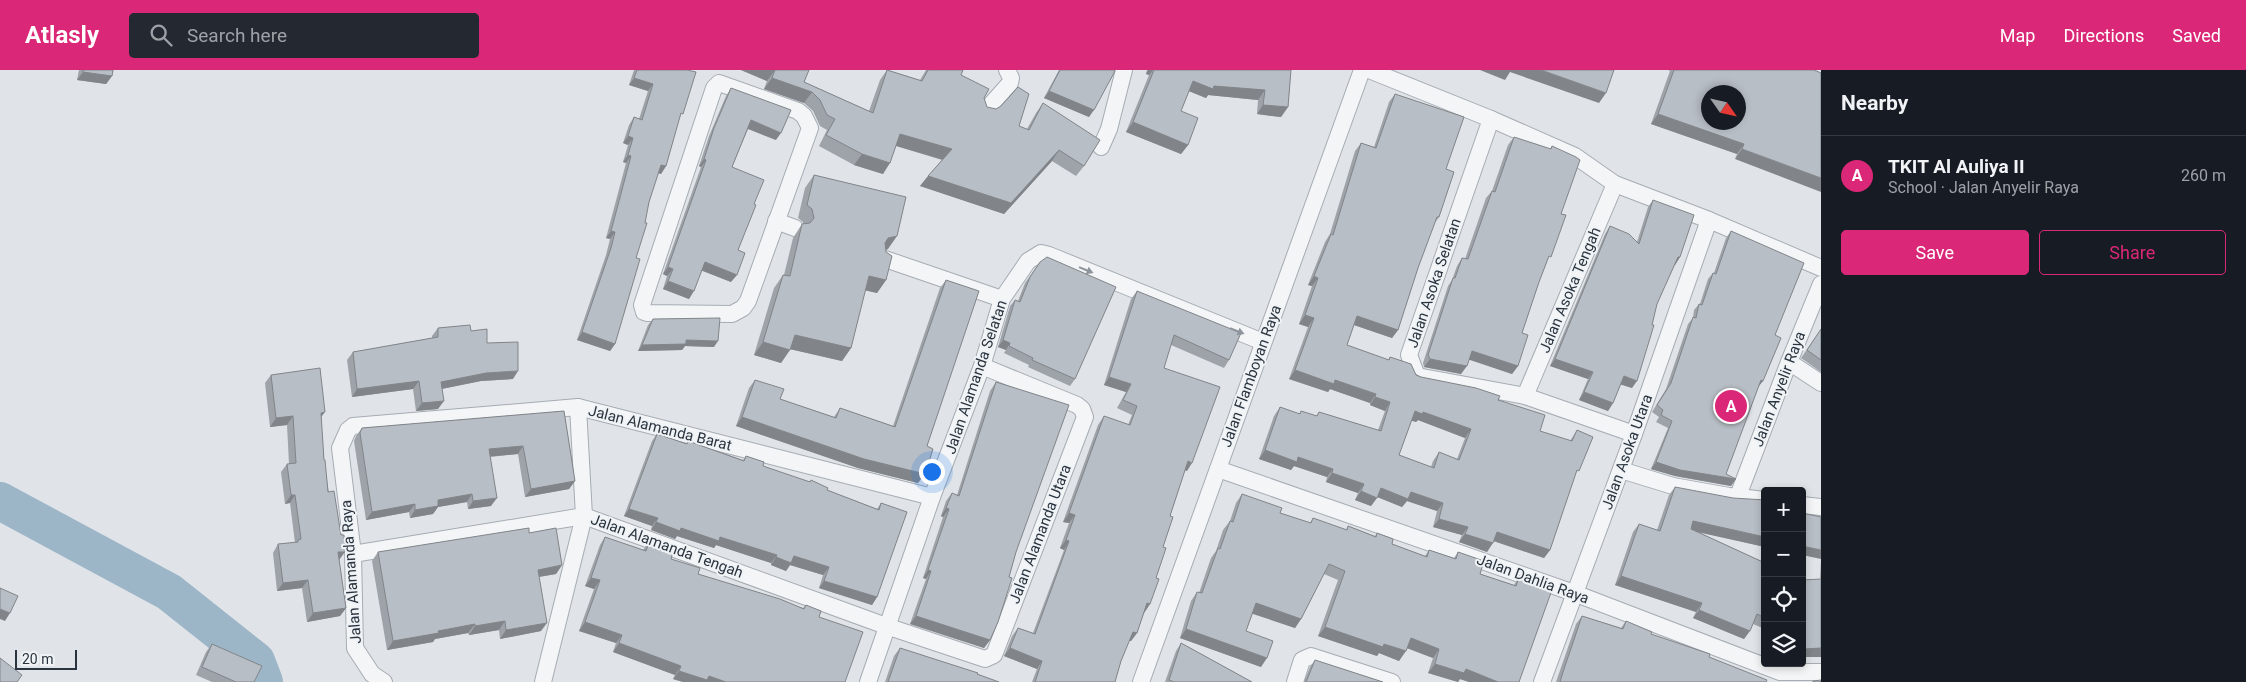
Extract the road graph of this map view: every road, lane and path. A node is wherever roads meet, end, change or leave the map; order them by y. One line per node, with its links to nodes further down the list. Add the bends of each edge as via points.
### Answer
1 (1007, 70): 5 (street, via 1010,83)
2 (1124, 70): 7 (street)
3 (1362, 70): 16 (street, Jalan Flamboyan Raya)
4 (1369, 70): 6 (street)
5 (986, 110)
6 (1491, 119): 8 (street, via 1575,156); 20 (street, Jalan Asoka Selatan, via 1409,355 1417,376)
7 (1102, 147)
8 (1615, 184): 9 (street); 20 (street, Jalan Asoka Tengah)
9 (1709, 220): 13 (street); 23 (street, Jalan Asoka Utara)
10 (776, 221): 10 (street, via 748,301 738,313 644,312 642,305 716,84 723,83 798,111 810,128); 11 (street)
11 (795, 228)
12 (885, 259): 15 (street)
13 (1821, 268)
14 (1821, 284): 17 (street, Jalan Anyelir Raya)
15 (1002, 299): 16 (street, Jalan Alamanda Selatan, one-way to 16, via 1028,261 1041,253); 18 (street, Jalan Alamanda Selatan)
16 (1263, 342): 24 (street, Jalan Flamboyan Raya)
17 (1788, 362): 19 (street); 26 (street, Jalan Anyelir Raya)
18 (982, 366): 27 (street, Jalan Alamanda Selatan); 34 (street, Jalan Alamanda Utara, via 1077,405 1085,417 994,655 980,658)
19 (1821, 383)
20 (1525, 396): 23 (street, Jalan Asoka Selatan)
21 (578, 407): 22 (street, Jalan Alamanda Barat); 27 (street, Jalan Alamanda Barat); 31 (street)
22 (353, 426): 32 (street, Jalan Alamanda Raya, via 340,448)
23 (1634, 434): 25 (street, Jalan Asoka Utara)
24 (1218, 469): 33 (street, Jalan Dahlia Raya); 39 (street, Jalan Flamboyan Raya)
25 (1621, 470): 26 (street, via 1673,486); 33 (street, Jalan Asoka Utara)
26 (1738, 496): 28 (street)
27 (932, 497): 34 (street, Jalan Alamanda Selatan)
28 (1761, 499)
29 (1806, 505): 30 (street)
30 (1821, 506)
31 (584, 516): 32 (street, Jalan Alamanda Tengah); 34 (street, Jalan Alamanda Tengah); 37 (street)
32 (353, 554): 36 (street, Jalan Alamanda Raya, via 355,648 372,674)
33 (1574, 593): 35 (street, Jalan Dahlia Raya, via 1780,672); 42 (street, Jalan Asoka Utara)
34 (886, 626): 38 (street, Jalan Alamanda Selatan)
35 (1821, 672)
36 (384, 682)
37 (543, 682)
38 (868, 682)
39 (1141, 682)
40 (1295, 682): 41 (street, via 1302,660 1311,656)
41 (1392, 682)
42 (1542, 682)

